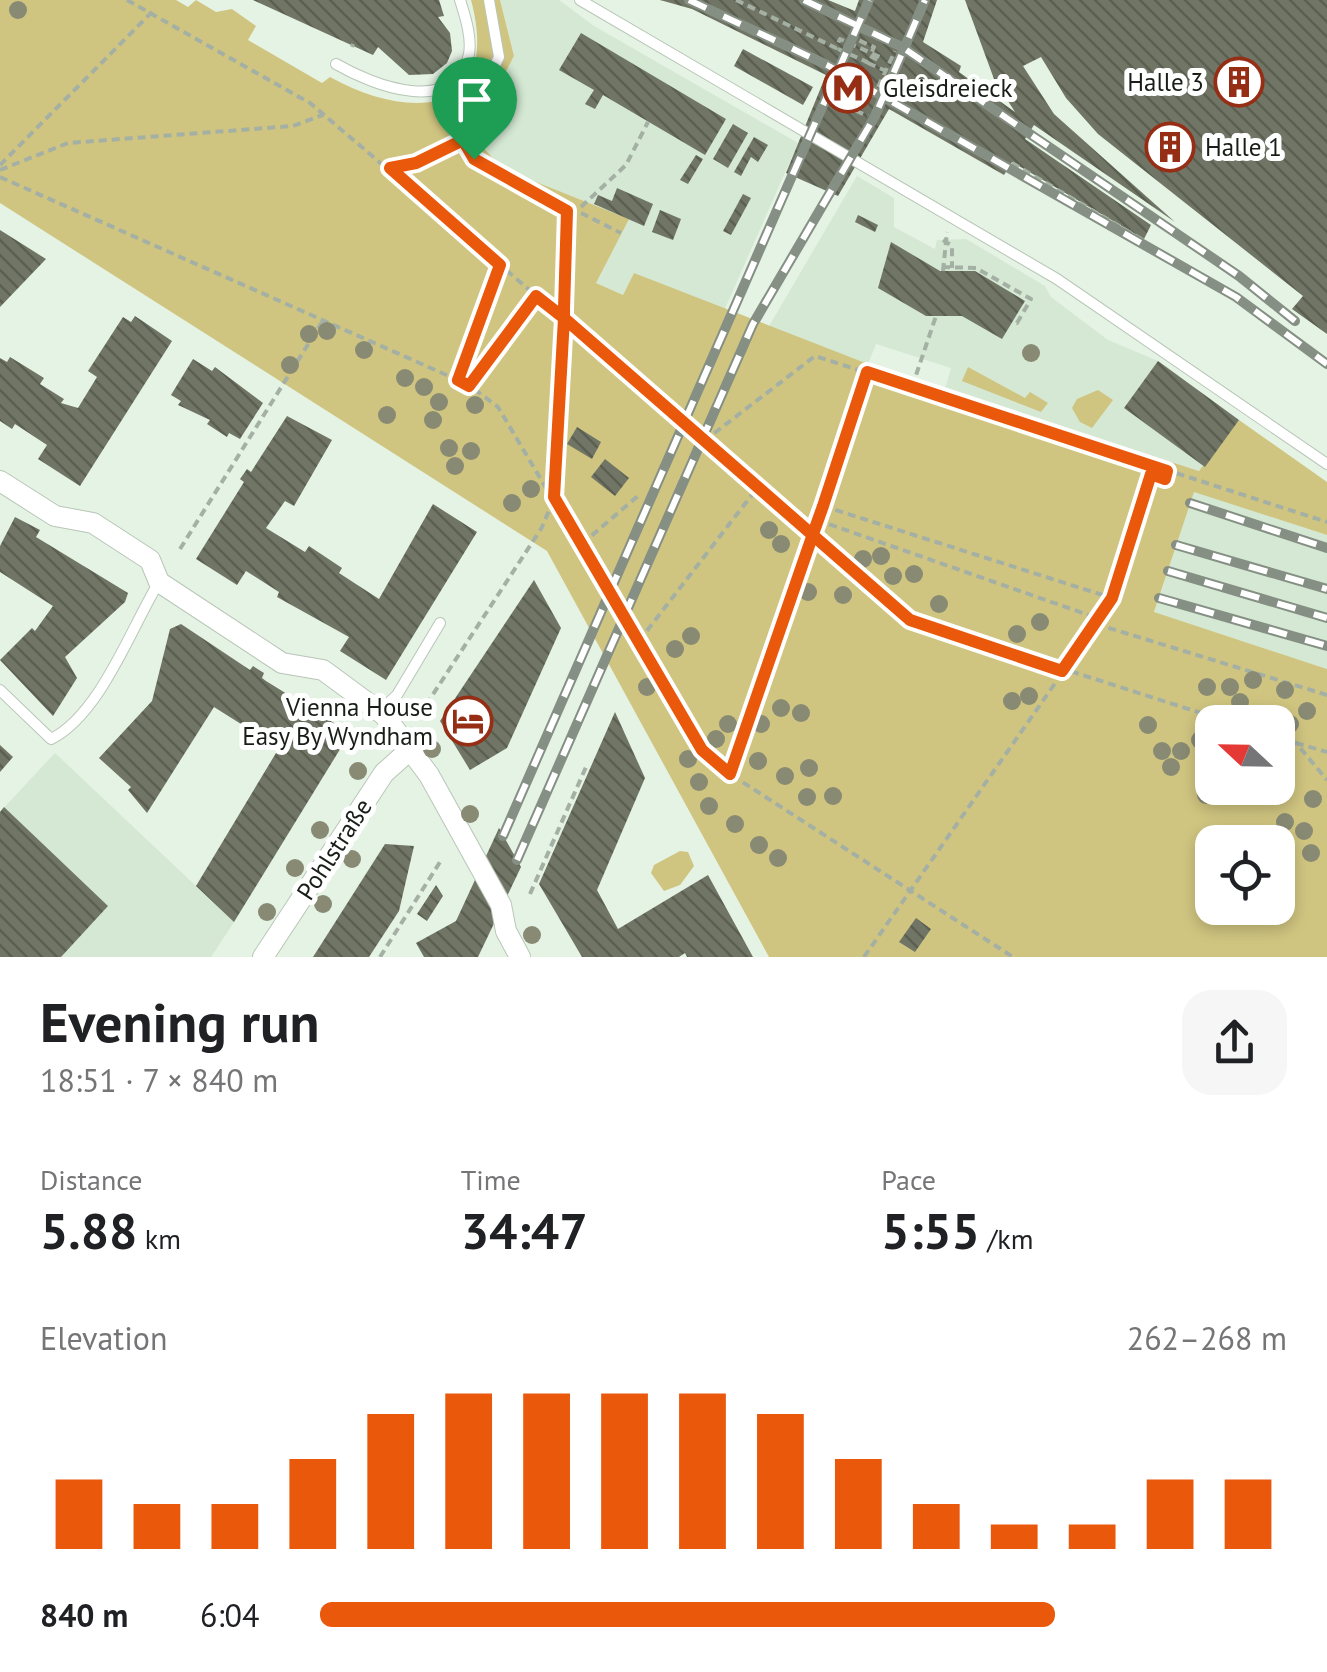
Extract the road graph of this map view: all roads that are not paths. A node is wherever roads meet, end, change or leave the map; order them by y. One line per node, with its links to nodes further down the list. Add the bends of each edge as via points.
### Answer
1 (460, 0): 4 (lane, via 469,54 447,86 410,92)
2 (489, 0): 5 (lane, via 498,57 463,140 474,159 567,211)
3 (580, 0): 6 (lane, via 1057,280)
4 (336, 64)
5 (564, 318)
6 (1327, 464)
7 (0, 481): 8 (street, via 55,516 93,523 150,560)
8 (159, 582): 10 (lane, via 93,700 67,731 51,739); 11 (street, via 282,663 323,670)
9 (440, 623): 11 (lane, via 397,696)
10 (0, 690)
11 (380, 711): 12 (street)
12 (412, 748): 13 (street, Pohlstraße, via 384,773); 14 (street, via 501,905)
13 (263, 957)
14 (520, 957)

